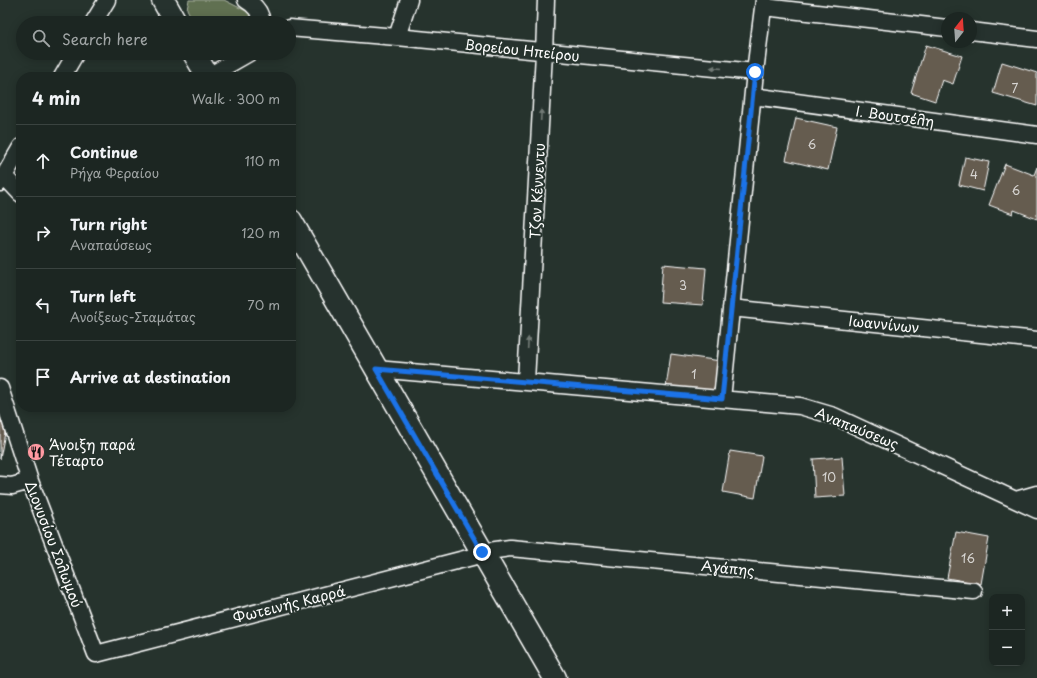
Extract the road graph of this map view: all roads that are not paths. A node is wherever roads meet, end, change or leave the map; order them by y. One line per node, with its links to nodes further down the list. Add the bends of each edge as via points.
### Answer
1 (107, 0): 7 (street)
2 (163, 0): 8 (street)
3 (246, 0): 9 (street, via 257,9)
4 (409, 0): 13 (street)
5 (546, 0): 15 (street, Τζον Κέννεντυ)
6 (764, 4): 10 (street); 22 (street)
7 (97, 16)
8 (172, 16)
9 (260, 16)
10 (941, 27)
11 (296, 29): 13 (street, Βορείου Ηπείρου)
12 (977, 32): 14 (street)
13 (397, 37): 15 (street, Βορείου Ηπείρου)
14 (1037, 39)
15 (544, 52): 22 (street, Βορείου Ηπείρου, one-way to 15); 32 (street, Τζον Κέννεντυ, one-way to 15)
16 (72, 60): 19 (street)
17 (198, 60): 20 (street)
18 (237, 60): 21 (street)
19 (65, 72)
20 (205, 72)
21 (217, 72)
22 (755, 72): 23 (street)
23 (752, 96): 24 (street, Ι. Βουτσέλη); 29 (street)
24 (1037, 135)
25 (16, 156): 26 (street)
26 (2, 180): 27 (street)
27 (16, 190)
28 (296, 231): 31 (street)
29 (731, 308): 30 (street, Ιωαννίνων); 34 (street)
30 (1037, 340)
31 (376, 369): 32 (street, Αναπαύσεως); 40 (street)
32 (526, 382): 34 (street, Αναπαύσεως)
33 (0, 388): 35 (street, Διονυσίου Σολωμού)
34 (722, 399): 38 (street, Αναπαύσεως, via 800,406 834,416)
35 (30, 481): 36 (street, via 12,486); 42 (street, Διονυσίου Σολωμού)
36 (0, 484)
37 (1037, 494): 38 (street)
38 (1016, 500): 39 (street, Αναπαύσεως)
39 (1037, 510)
40 (482, 552): 41 (street, Αγάπης, via 510,548); 42 (street, Φωτεινής Καρρά, via 472,557); 43 (street)
41 (974, 591)
42 (96, 654)
43 (555, 678)

